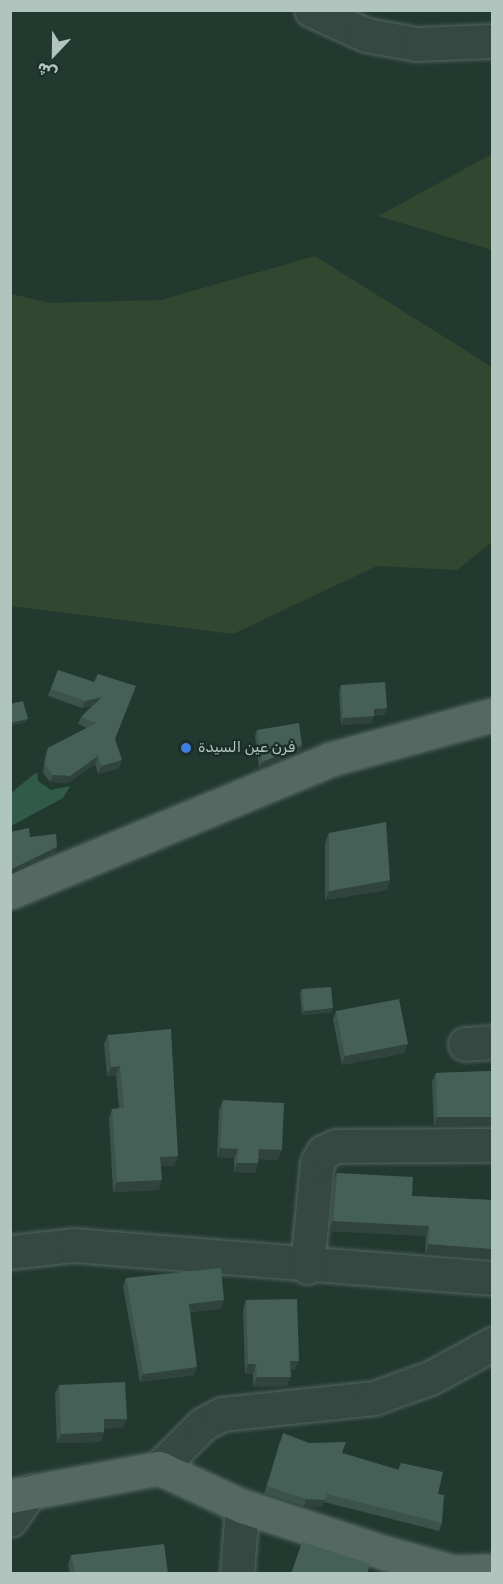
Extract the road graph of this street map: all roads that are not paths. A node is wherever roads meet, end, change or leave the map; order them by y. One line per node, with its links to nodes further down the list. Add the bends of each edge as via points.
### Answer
1 (311, 10): 2 (street, via 366,35 416,44)
2 (492, 41)
3 (492, 715): 4 (main road, via 331,759)
4 (10, 891)
5 (492, 1145): 7 (street, via 336,1146 323,1152 317,1163)
6 (10, 1252): 7 (street, via 73,1245)
7 (308, 1267): 8 (street)
8 (492, 1278)
9 (492, 1344): 10 (street, via 430,1378 374,1398 222,1414 203,1424)
10 (159, 1468): 11 (main road); 12 (main road)
11 (20, 1494): 13 (street)
12 (242, 1506): 14 (main road, via 454,1572); 15 (street)
13 (10, 1520)
14 (492, 1571)
15 (237, 1574)

